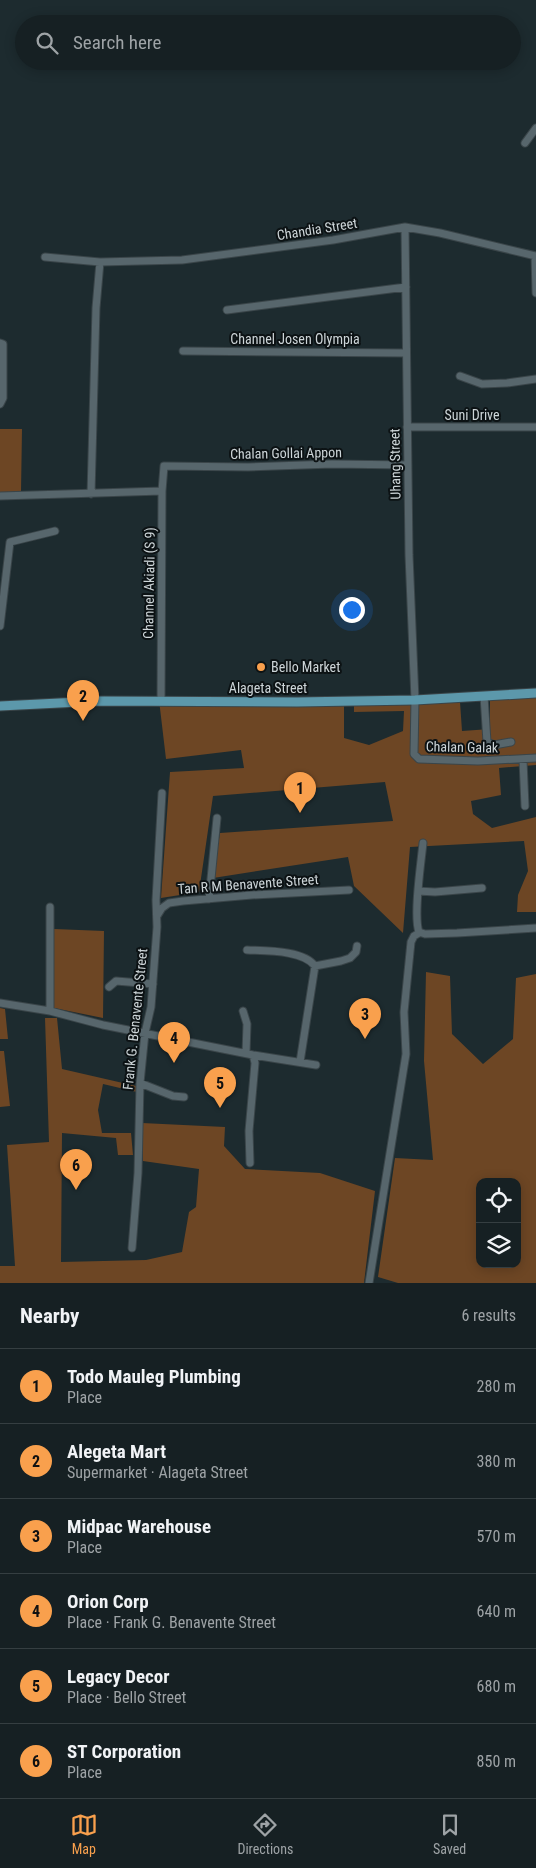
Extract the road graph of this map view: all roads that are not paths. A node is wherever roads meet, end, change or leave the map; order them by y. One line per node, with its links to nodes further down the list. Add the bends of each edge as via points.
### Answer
1 (536, 128): 2 (street)
2 (524, 143)
3 (405, 227): 4 (street, Chandia Street); 6 (street, Chandia Street, via 182,260); 7 (street, Uhang Street)
4 (536, 256): 8 (street)
5 (45, 257): 6 (street, Chandia Street)
6 (100, 262): 21 (street)
7 (406, 287): 9 (street); 12 (street, Uhang Street)
8 (536, 293)
9 (227, 310)
10 (0, 343): 15 (street, via 3,344 3,398)
11 (183, 351): 12 (street, Channel Josen Olympia)
12 (406, 352): 16 (street, Uhang Street)
13 (460, 376): 14 (street, via 482,384)
14 (536, 379)
15 (0, 404)
16 (407, 427): 17 (street, Suni Drive); 18 (street, Uhang Street)
17 (536, 427)
18 (408, 465): 19 (street, Chalan Gollai Appon); 28 (street, Uhang Street)
19 (164, 466): 20 (street, Channel Akiadi (S 9))
20 (162, 491): 21 (street); 27 (street, Channel Akiadi (S 9))
21 (91, 494): 22 (street)
22 (0, 496)
23 (55, 531): 24 (street, via 10,542)
24 (0, 626)
25 (536, 693): 26 (main road, Alageta Street)
26 (484, 696): 28 (main road, Alageta Street); 30 (street, via 487,742 494,745)
27 (161, 700): 28 (main road, Alageta Street); 29 (main road, Alageta Street)
28 (415, 700): 32 (street, Chalan Galak, via 416,758)
29 (0, 706)
30 (511, 742)
31 (536, 758): 32 (street, Chalan Galak)
32 (523, 760): 34 (street)
33 (162, 793): 42 (street, Frank G. Benavente Street)
34 (525, 806)
35 (217, 818): 40 (street)
36 (423, 843): 39 (street)
37 (482, 888): 39 (street)
38 (349, 890): 40 (street, Tan R M Benavente Street)
39 (418, 891): 44 (street)
40 (209, 899): 42 (street, Tan R M Benavente Street, via 169,903)
41 (50, 907): 51 (street)
42 (156, 919): 48 (street, Frank G. Benavente Street)
43 (536, 928): 44 (street, via 457,934)
44 (419, 933): 61 (street, via 411,942 404,1012 406,1054)
45 (357, 946): 47 (street, via 350,958)
46 (247, 950): 47 (street, via 296,955 308,959)
47 (315, 966): 55 (street)
48 (153, 984): 49 (street, via 116,981); 53 (street, Frank G. Benavente Street)
49 (109, 987)
50 (0, 1003): 51 (street)
51 (50, 1011): 53 (street)
52 (243, 1011): 54 (street)
53 (146, 1033): 54 (street); 57 (street, Frank G. Benavente Street)
54 (250, 1054): 55 (street); 59 (street, via 255,1063 249,1131)
55 (300, 1062): 56 (street)
56 (316, 1065)
57 (140, 1083): 58 (street); 60 (street, Frank G. Benavente Street)
58 (184, 1097)
59 (250, 1163)
60 (132, 1248)
61 (369, 1283)

